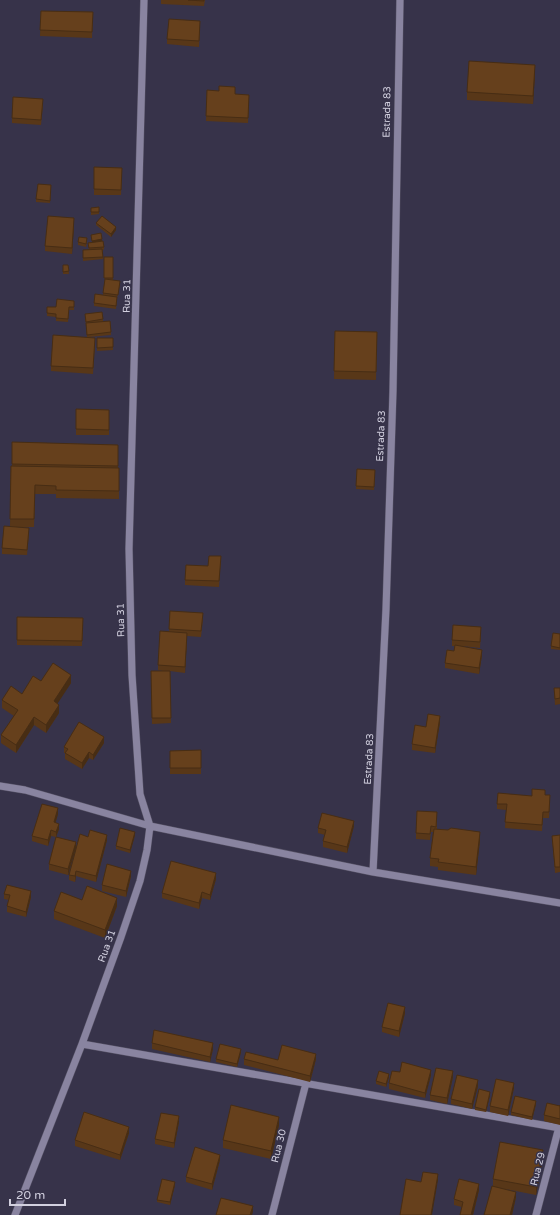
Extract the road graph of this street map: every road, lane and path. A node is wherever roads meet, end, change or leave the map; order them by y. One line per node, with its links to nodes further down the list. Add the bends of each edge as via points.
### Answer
1 (144, 0): 4 (street, Rua 31, via 129,549 132,675 140,794)
2 (400, 0): 5 (street, Estrada 83, via 393,399)
3 (0, 786): 4 (street, via 25,790)
4 (150, 826): 5 (street); 7 (street, Rua 31, via 140,881)
5 (373, 872): 6 (street)
6 (560, 904)
7 (82, 1044): 8 (street); 10 (street, Rua 31)
8 (306, 1082): 9 (street); 11 (street, Rua 30)
9 (559, 1128): 12 (street, Rua 29)
10 (15, 1215)
11 (272, 1215)
12 (536, 1215)

